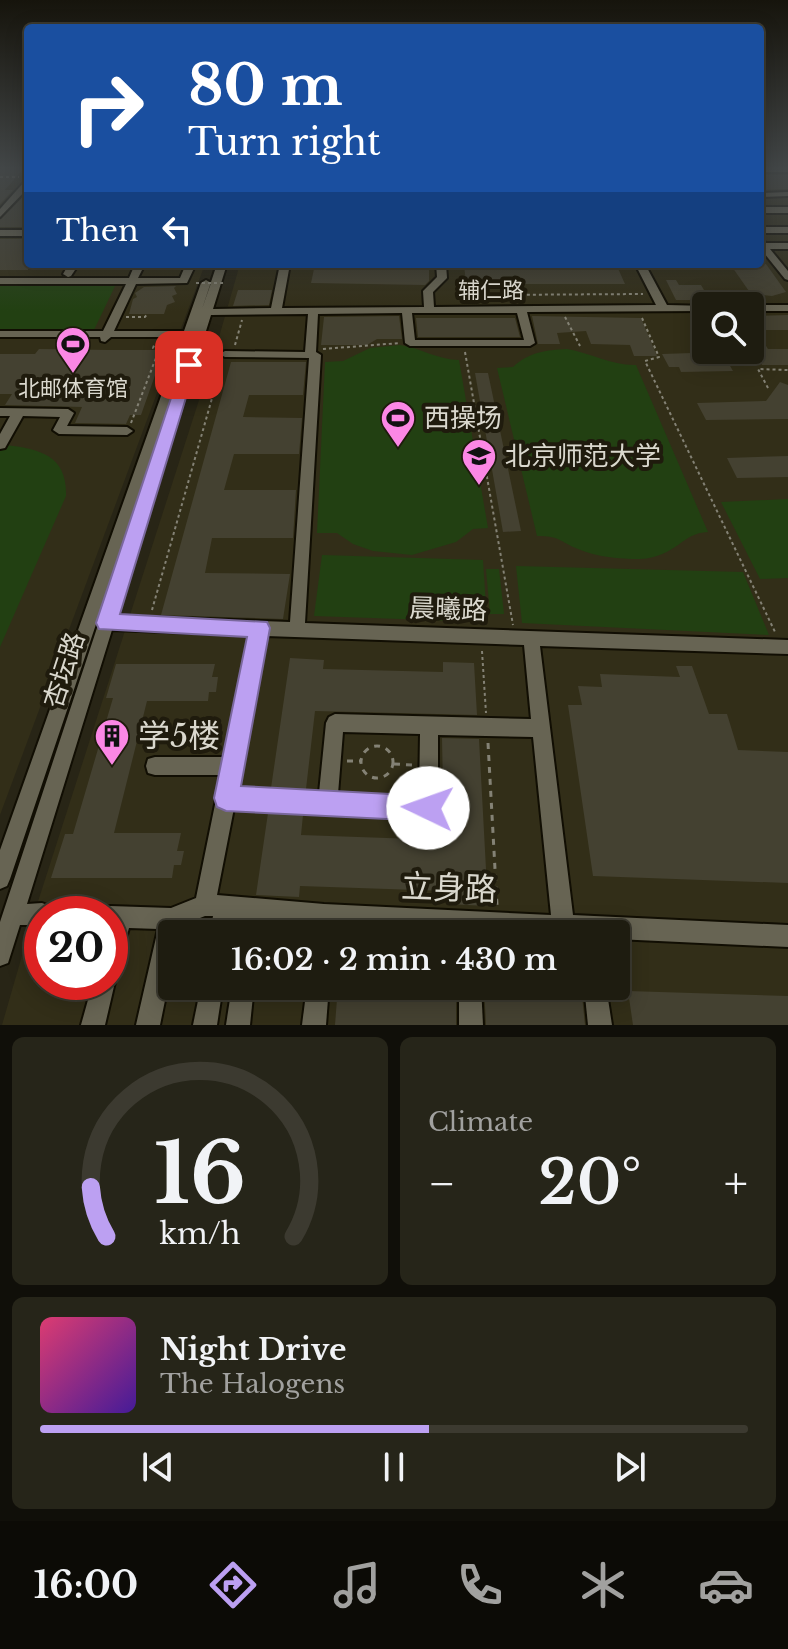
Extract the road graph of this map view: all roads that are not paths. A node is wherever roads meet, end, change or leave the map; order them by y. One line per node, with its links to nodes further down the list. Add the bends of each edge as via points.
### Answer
1 (764, 230): 2 (street)
2 (788, 230)
3 (0, 233): 4 (street)
4 (24, 233)
5 (764, 244): 7 (street)
6 (764, 246): 8 (street)
7 (788, 246)
8 (784, 267): 18 (street)
9 (72, 268): 17 (street)
10 (138, 268): 20 (street)
11 (189, 268): 20 (street, via 184,281)
12 (212, 268): 30 (street, 杏坛路)
13 (220, 268): 30 (street, 杏坛路)
14 (284, 268): 29 (street)
15 (441, 268): 28 (street, via 442,278 428,291)
16 (642, 268): 21 (street)
17 (68, 274)
18 (788, 277)
19 (0, 281): 20 (street)
20 (132, 281): 33 (street)
21 (663, 308): 22 (street, 辅仁路); 25 (street, 辅仁路)
22 (692, 308)
23 (764, 308): 24 (street)
24 (788, 308)
25 (521, 309): 27 (street, via 530,343 410,343); 28 (street, 辅仁路)
26 (313, 310): 27 (street, 辅仁路); 29 (street, 辅仁路); 34 (street)
27 (407, 310): 28 (street, 辅仁路)
28 (429, 310)
29 (276, 311): 30 (street, 辅仁路)
30 (201, 312): 32 (street, 杏坛路)
31 (0, 334): 33 (street)
32 (193, 334): 33 (street); 40 (street, 杏坛路); 51 (street, 杏坛路)
33 (106, 336)
34 (310, 352): 35 (street); 42 (street, via 315,355)
35 (229, 354)
36 (0, 412): 37 (street)
37 (19, 412): 38 (street, via 68,413 59,430); 39 (street)
38 (127, 431)
39 (0, 445)
40 (107, 623): 41 (street, 晨曦路); 54 (street, 杏坛路)
41 (259, 628): 42 (street, 晨曦路); 48 (street)
42 (297, 630): 43 (street, 晨曦路)
43 (523, 638): 44 (street, 晨曦路); 46 (street)
44 (785, 646)
45 (429, 726): 46 (street); 50 (street, via 335,723); 50 (street, via 428,808)
46 (541, 728): 61 (street)
47 (155, 766): 48 (street)
48 (232, 766): 49 (street)
49 (226, 798): 50 (street); 52 (street)
50 (327, 804)
51 (0, 879)
52 (216, 906): 53 (street, 立身路); 57 (street); 58 (street)
53 (254, 910): 59 (street); 60 (street, 立身路)
54 (13, 915): 55 (street); 64 (street, 杏坛路)
55 (24, 915)
56 (128, 917): 57 (street)
57 (171, 919): 72 (street)
58 (218, 920)
59 (252, 920)
60 (303, 920)
61 (562, 920)
62 (630, 931): 63 (street, 立身路)
63 (788, 936)
64 (0, 955)
65 (99, 1000): 71 (street)
66 (209, 1000): 73 (street)
67 (241, 1000): 74 (street)
68 (317, 1000): 75 (street)
69 (470, 1000): 76 (street)
70 (597, 1000): 77 (street)
71 (93, 1025)
72 (148, 1025)
73 (205, 1025)
74 (238, 1025)
75 (314, 1025)
76 (471, 1025)
77 (600, 1025)

